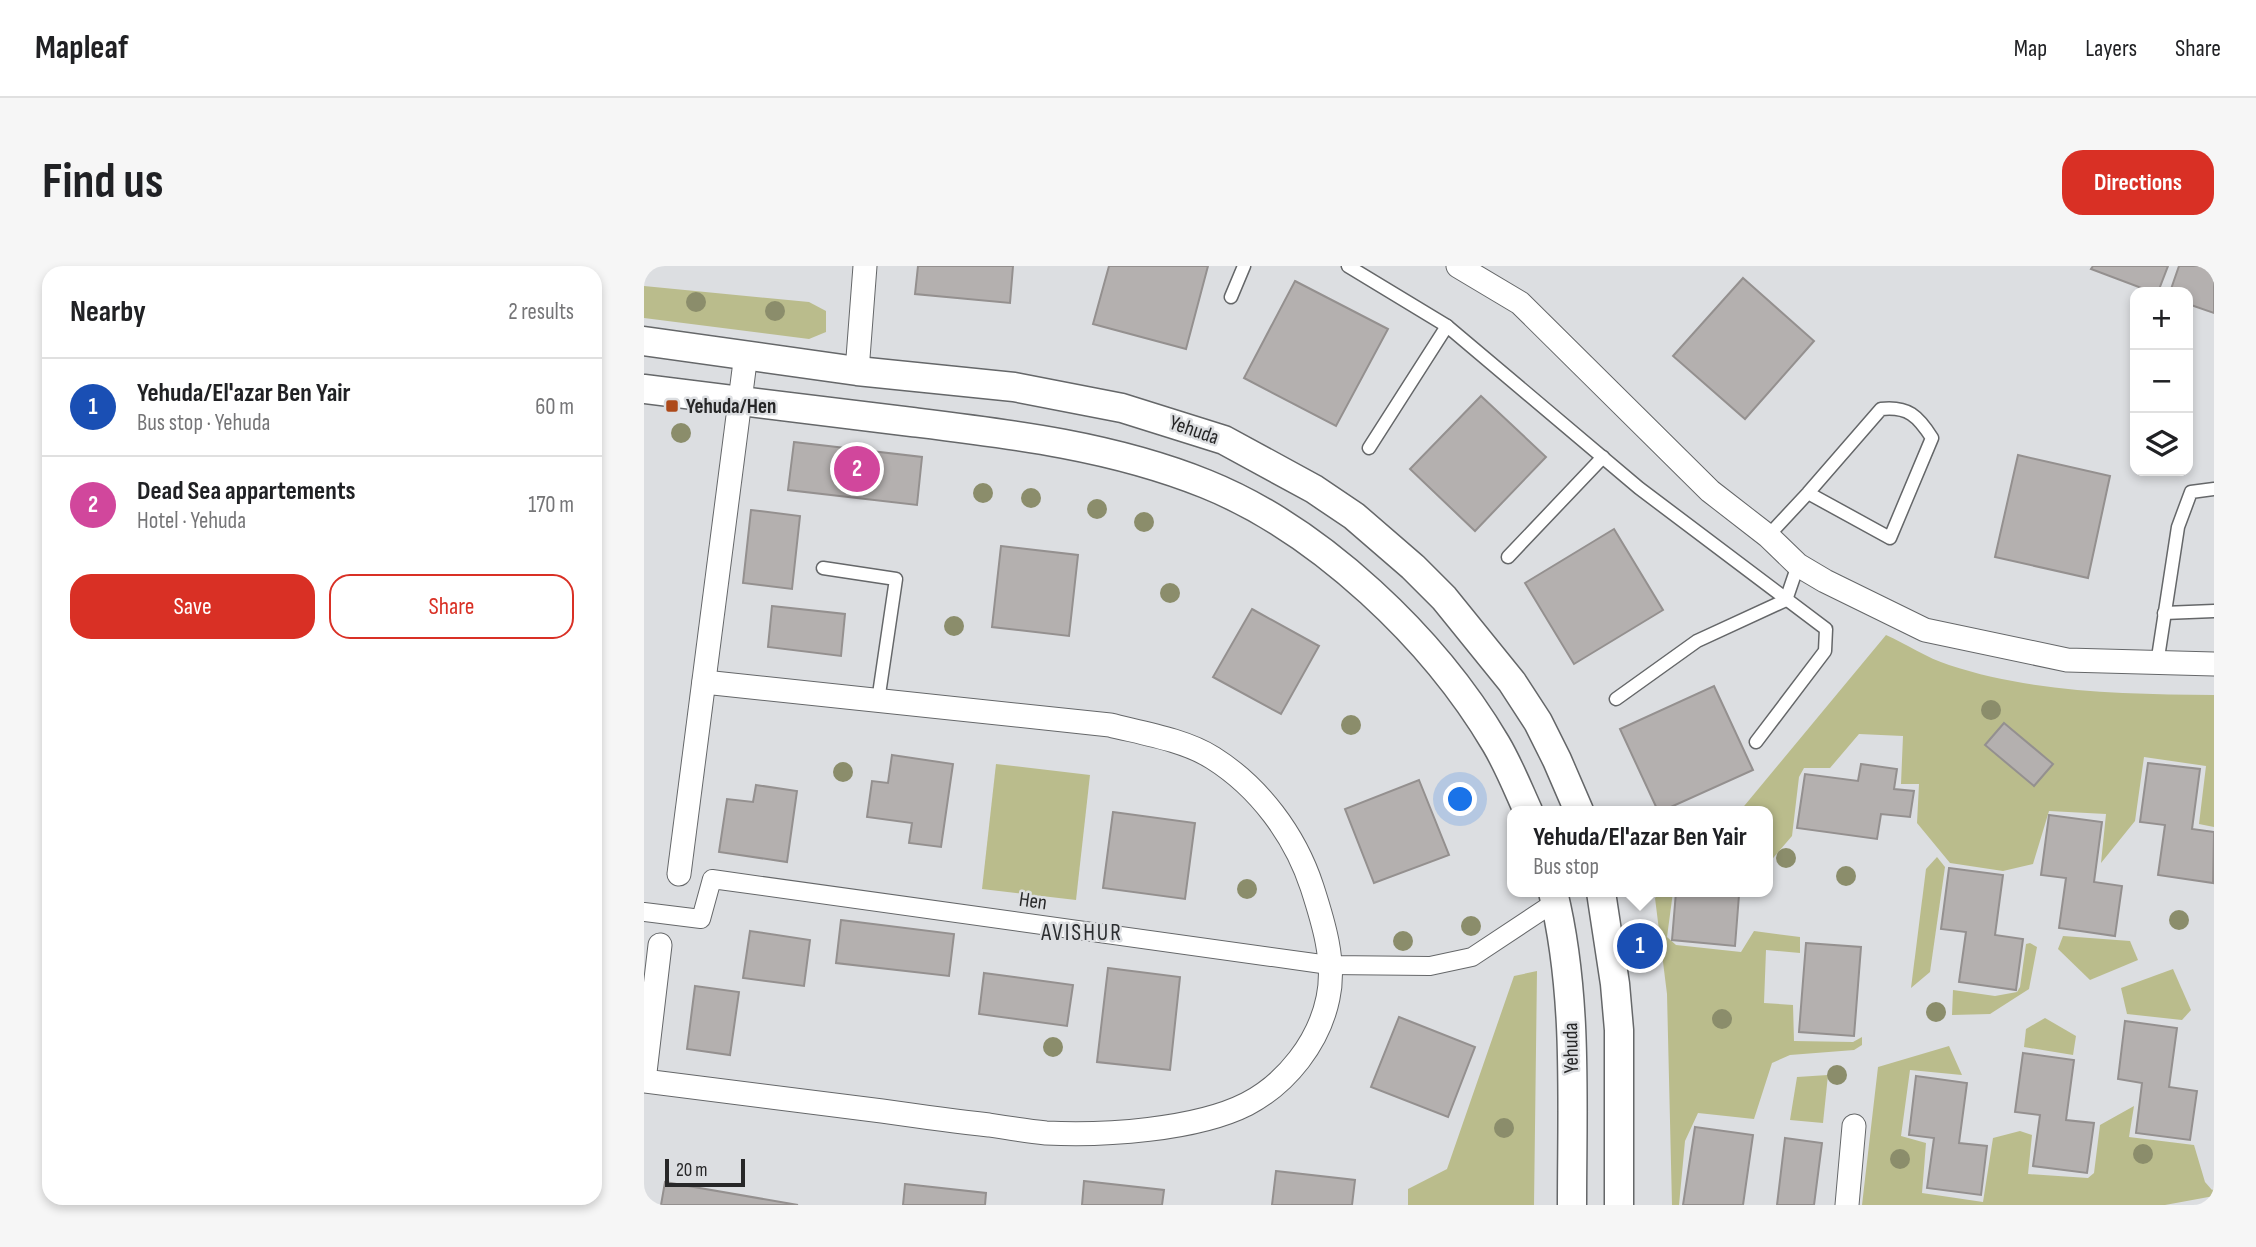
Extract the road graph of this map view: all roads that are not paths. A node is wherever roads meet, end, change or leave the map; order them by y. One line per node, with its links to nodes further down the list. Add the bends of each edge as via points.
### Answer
1 (865, 266): 9 (street)
2 (1244, 266): 5 (lane)
3 (1348, 266): 6 (lane)
4 (1458, 266): 16 (street, via 1520,303 1710,491)
5 (1231, 297)
6 (1447, 326): 12 (lane); 13 (lane)
7 (644, 341): 8 (street, Yehuda)
8 (746, 354): 9 (street, Yehuda); 11 (street)
9 (857, 371): 30 (street, Yehuda, via 1014,387 1122,408 1224,440 1314,489 1354,516 1413,567 1479,639 1538,722)
10 (644, 388): 11 (street)
11 (740, 400): 25 (street); 29 (street, via 1069,445 1206,484 1248,505 1325,554 1409,630 1474,709)
12 (1369, 448)
13 (1603, 457): 17 (lane); 20 (lane)
14 (2214, 489): 22 (lane, via 2191,492 2178,527)
15 (1808, 494): 15 (lane, via 1881,410 1897,408 1921,420 1932,438 1890,538); 16 (lane)
16 (1768, 536): 18 (street)
17 (1508, 557)
18 (1798, 565): 20 (lane); 23 (street, via 1926,630 2067,660)
19 (822, 568): 27 (lane, via 896,579)
20 (1786, 600): 26 (lane, via 1697,641); 28 (lane, via 1826,629 1825,651)
21 (2214, 611): 22 (lane)
22 (2164, 613): 23 (lane)
23 (2158, 664): 24 (street)
24 (2214, 664)
25 (704, 682): 27 (street); 31 (street)
26 (1616, 699)
27 (878, 701): 36 (street, via 1110,725 1173,741 1212,757 1249,786 1286,830 1323,919)
28 (1756, 742)
29 (1526, 806)
30 (1577, 806)
31 (679, 874)
32 (1554, 897): 36 (street, Hen, via 1472,957 1430,966); 38 (street, Yehuda, via 1571,1032)
33 (1602, 897): 39 (street, via 1619,1030)
34 (644, 912): 36 (street, Hen, via 701,919 712,879)
35 (660, 945): 36 (street, via 644,1081 1046,1133 1163,1128 1248,1104 1280,1081 1319,1029 1329,997)
36 (1329, 965)
37 (1854, 1126): 40 (street)
38 (1572, 1205)
39 (1619, 1205)
40 (1847, 1205)

